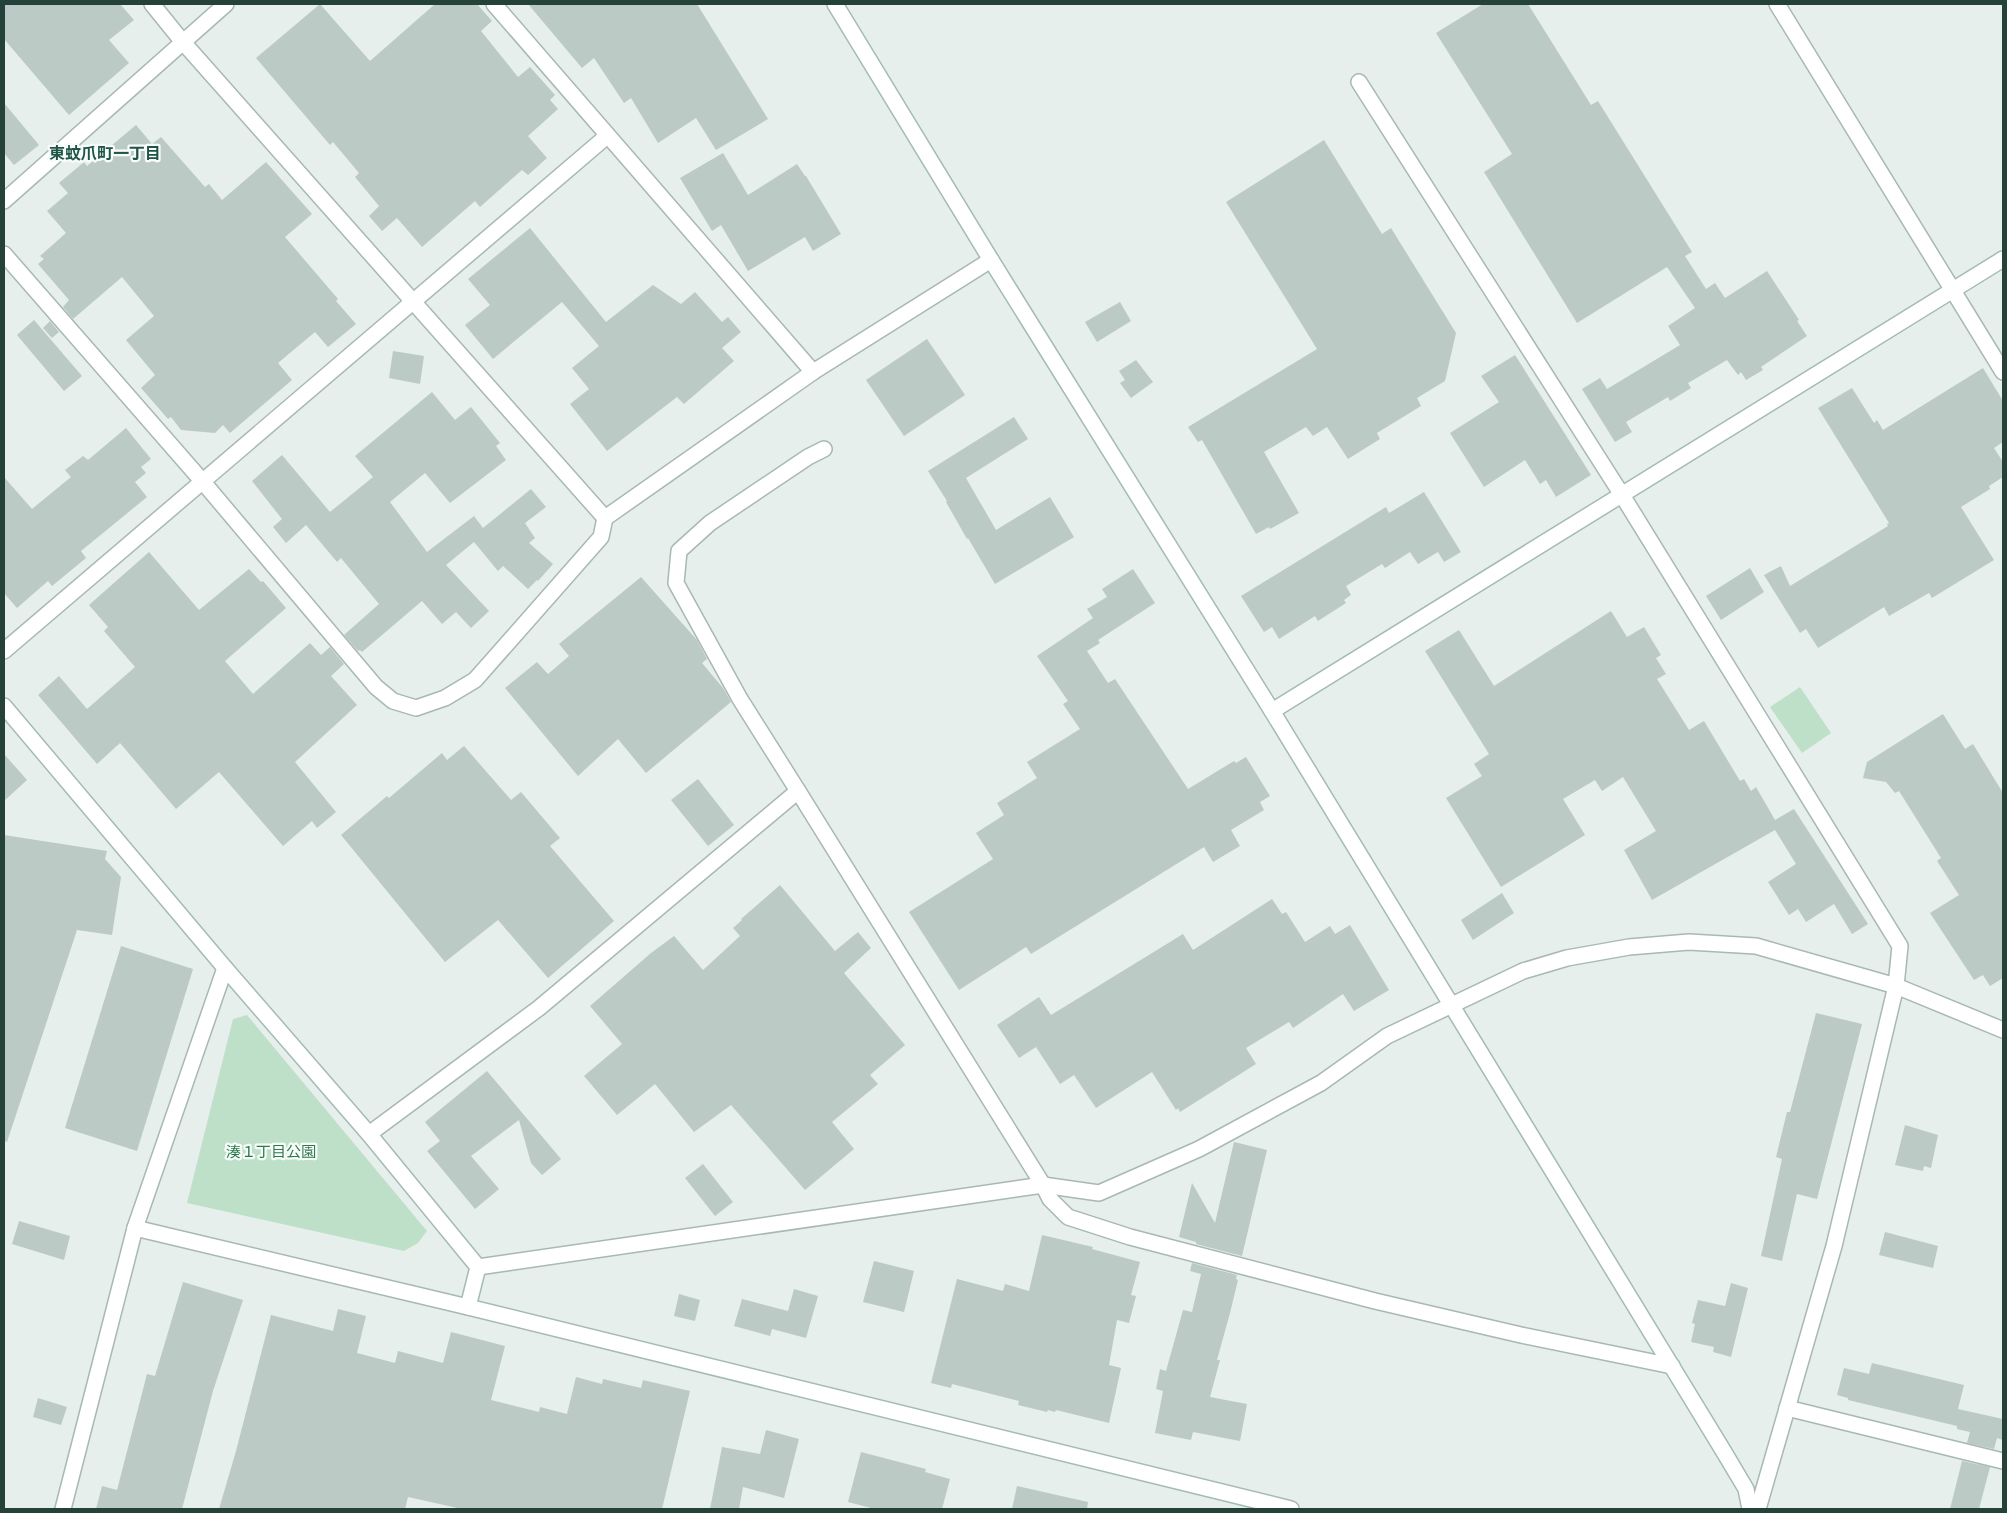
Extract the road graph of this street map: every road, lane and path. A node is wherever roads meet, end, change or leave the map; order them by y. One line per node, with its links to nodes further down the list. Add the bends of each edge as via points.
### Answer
1 (152, 4): 6 (street)
2 (226, 4): 6 (street)
3 (494, 4): 8 (street)
4 (835, 4): 12 (street)
5 (1777, 4): 13 (street)
6 (182, 40): 9 (street); 14 (street)
7 (1359, 82): 19 (street)
8 (607, 136): 14 (street); 15 (street)
9 (4, 201)
10 (4, 254): 18 (street)
11 (2003, 258): 13 (street)
12 (991, 260): 15 (street); 23 (street)
13 (1953, 290): 16 (street); 19 (street)
14 (413, 302): 18 (street); 20 (street)
15 (813, 372): 20 (street)
16 (2003, 372)
17 (824, 449): 24 (street, via 746,498 679,551 676,583 740,699)
18 (203, 482): 20 (street, via 376,687 393,701 416,708 445,698 475,680 601,537); 21 (street)
19 (1622, 494): 23 (street); 26 (street, via 1900,946)
20 (604, 518)
21 (4, 650)
22 (4, 706): 25 (street)
23 (1272, 711): 27 (street)
24 (798, 792): 29 (street, via 539,1008); 30 (street)
25 (225, 968): 29 (street); 31 (street)
26 (1896, 986): 27 (street, via 1756,946 1689,942 1629,947 1567,958 1523,970); 28 (street); 35 (street, via 1834,1246)
27 (1451, 1004): 30 (street, via 1387,1036 1321,1083 1199,1149 1099,1193); 34 (street)
28 (2003, 1030)
29 (369, 1134): 32 (street)
30 (1043, 1185): 32 (street); 34 (street, via 1050,1199 1068,1217 1121,1234 1384,1303)
31 (135, 1228): 33 (street); 37 (street)
32 (478, 1267): 33 (street)
33 (468, 1307): 38 (street)
34 (1672, 1366): 39 (street, via 1746,1489)
35 (1787, 1408): 36 (street); 40 (street)
36 (2003, 1461)
37 (63, 1509)
38 (1292, 1509)
39 (1750, 1509)
40 (1758, 1509)

